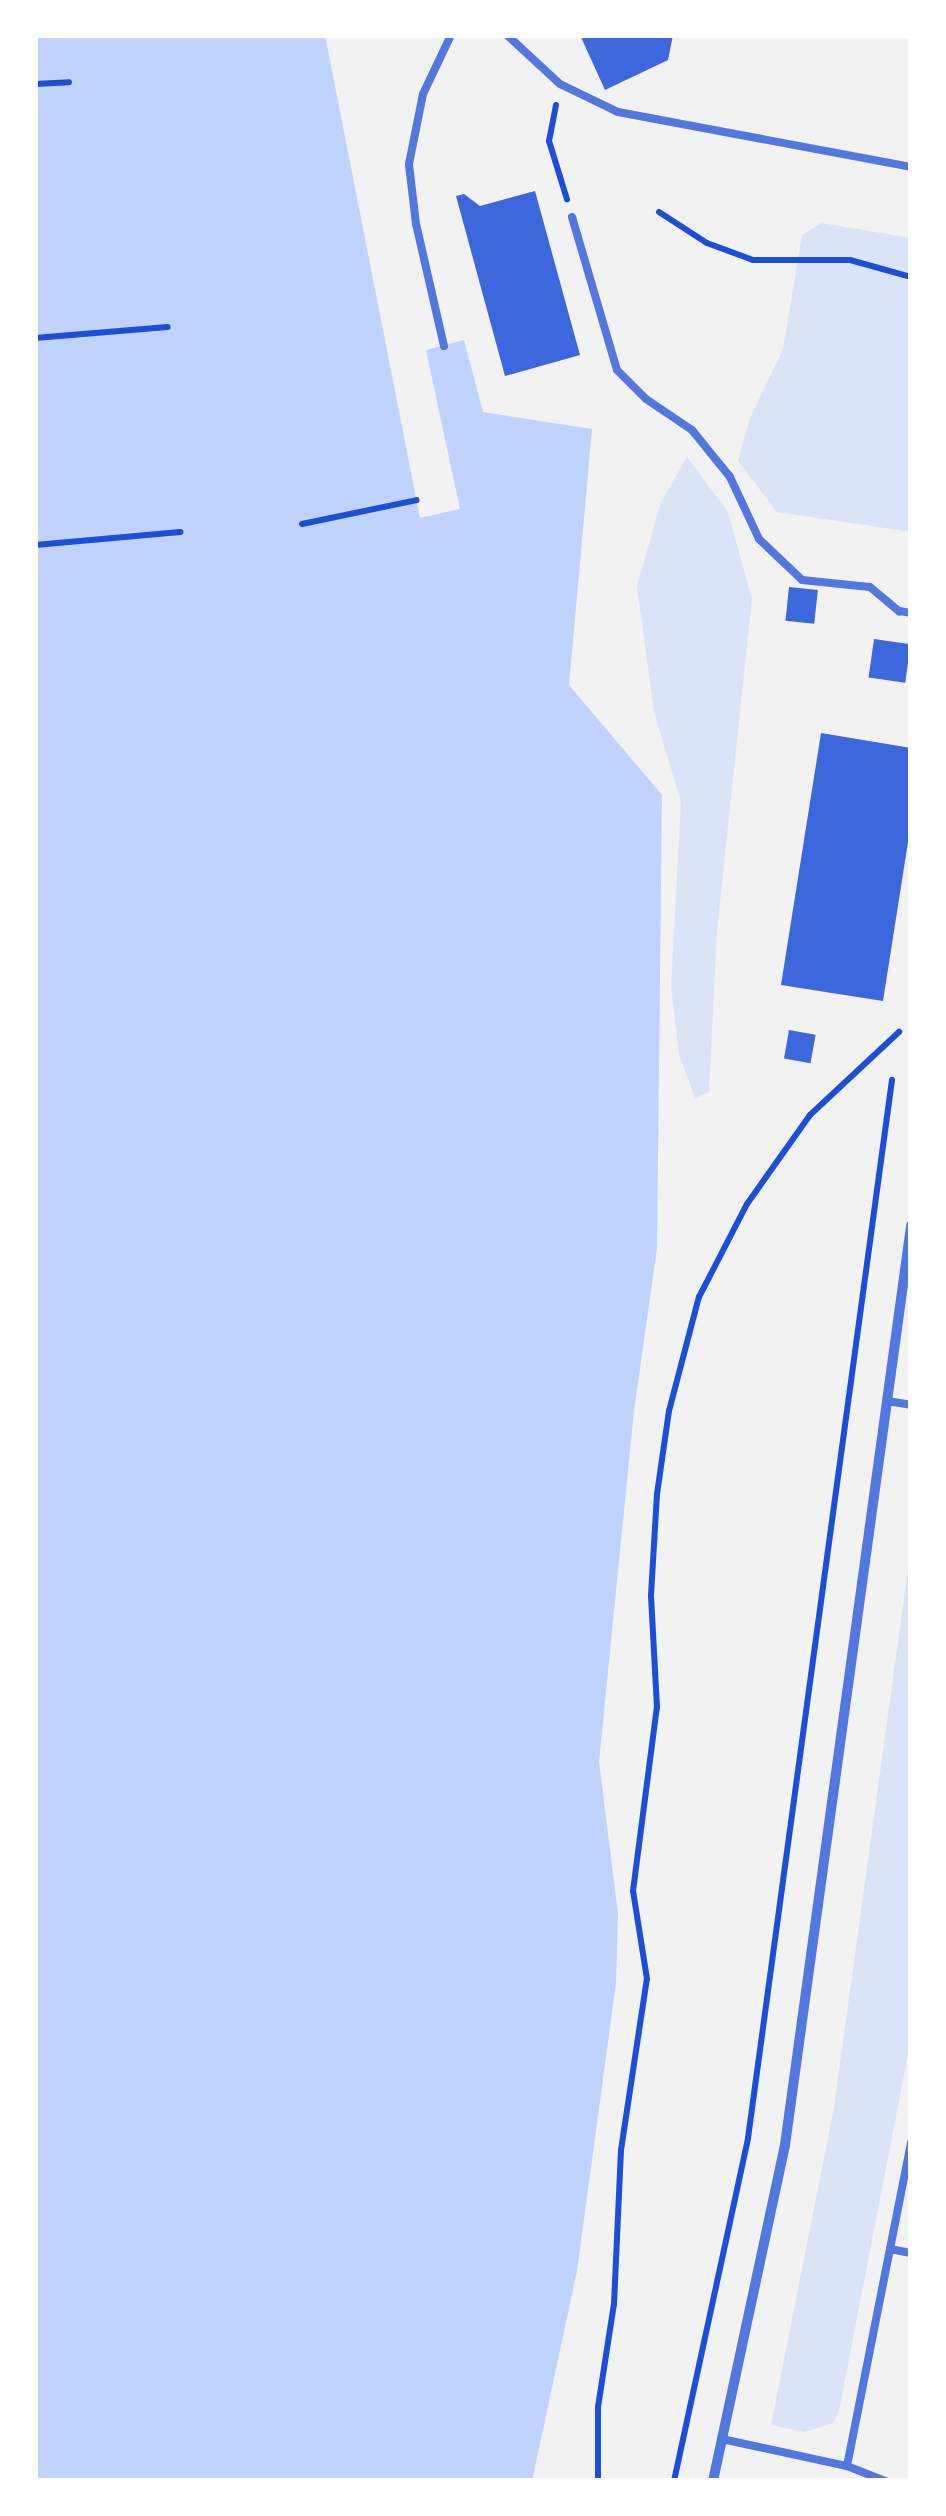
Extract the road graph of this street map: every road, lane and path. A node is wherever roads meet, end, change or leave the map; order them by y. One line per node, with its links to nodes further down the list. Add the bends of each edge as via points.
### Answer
1 (450, 35): 12 (lane, via 423,94 409,164)
2 (507, 35): 5 (lane)
3 (70, 82): 4 (path)
4 (35, 84)
5 (560, 84): 6 (lane, via 618,112); 8 (path, via 549,141)
6 (911, 167)
7 (659, 212): 9 (path, via 706,243 753,260 850,260)
8 (572, 218): 17 (lane, via 617,370 692,430 730,477 759,539 802,580 870,587)
9 (911, 277)
10 (168, 327): 11 (path)
11 (35, 338)
12 (444, 346)
13 (417, 500): 14 (path)
14 (302, 524)
15 (180, 532): 16 (path)
16 (35, 545)
17 (911, 613)
18 (899, 1032): 28 (path, via 844,1079 747,1204 694,1314 669,1411 651,1595 657,1707 633,1891 647,1979 621,2150 614,2304 598,2407)
19 (892, 1080): 29 (path, via 748,2138)
20 (911, 1226): 21 (street)
21 (887, 1401): 22 (lane); 26 (street, via 785,2145)
22 (911, 1405)
23 (911, 2142): 24 (lane)
24 (890, 2249): 25 (lane); 27 (lane)
25 (911, 2252)
26 (722, 2439): 27 (lane); 30 (street)
27 (847, 2466): 31 (lane)
28 (598, 2481)
29 (674, 2481)
30 (713, 2481)
31 (886, 2481)

